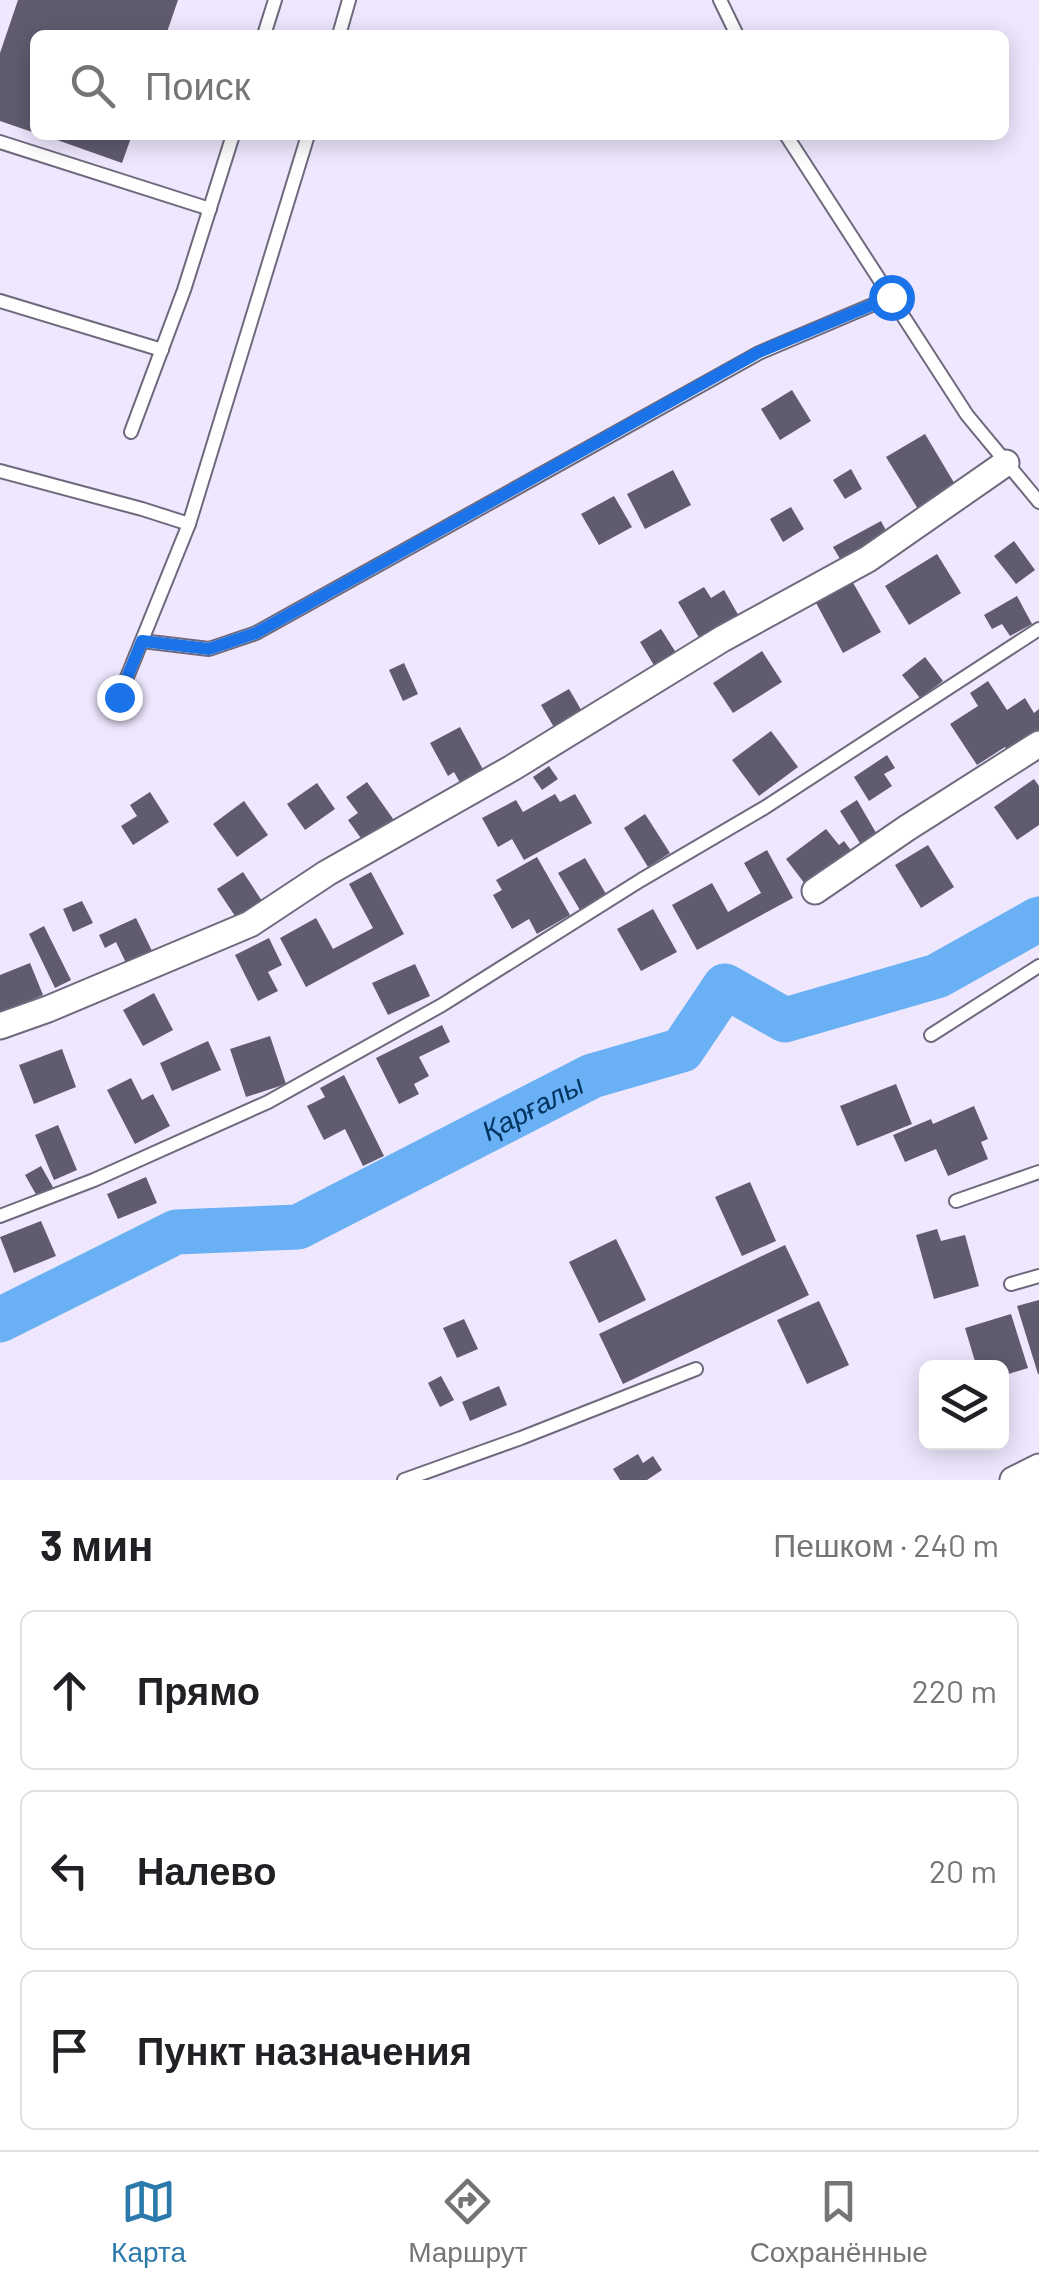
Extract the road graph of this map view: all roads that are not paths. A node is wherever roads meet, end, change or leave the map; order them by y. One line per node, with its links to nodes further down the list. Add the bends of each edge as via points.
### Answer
1 (275, 0): 4 (lane)
2 (350, 0): 5 (lane)
3 (720, 0): 6 (lane)
4 (266, 30)
5 (341, 30)
6 (735, 30)
7 (231, 140): 11 (lane)
8 (306, 140): 19 (lane)
9 (789, 140): 12 (lane)
10 (0, 142): 11 (lane)
11 (210, 209): 14 (lane)
12 (891, 297): 16 (lane); 21 (lane, via 759,352 256,633 209,649)
13 (0, 301): 14 (lane)
14 (162, 350): 15 (lane)
15 (131, 432)
16 (1006, 462): 18 (lane); 26 (street, via 868,559 722,639 250,924)
17 (0, 470): 19 (lane)
18 (1039, 502)
19 (189, 524): 21 (lane)
20 (1039, 629): 30 (lane, via 442,1006 268,1102)
21 (142, 641): 22 (lane)
22 (119, 697)
23 (1039, 744): 24 (street)
24 (815, 891)
25 (1039, 966): 27 (lane)
26 (0, 1026)
27 (931, 1035)
28 (1039, 1172): 29 (lane)
29 (956, 1200)
30 (0, 1216)
31 (1039, 1276): 32 (lane)
32 (1011, 1284)
33 (696, 1369): 35 (lane)
34 (1039, 1468): 36 (street)
35 (404, 1480)
36 (1013, 1480)

